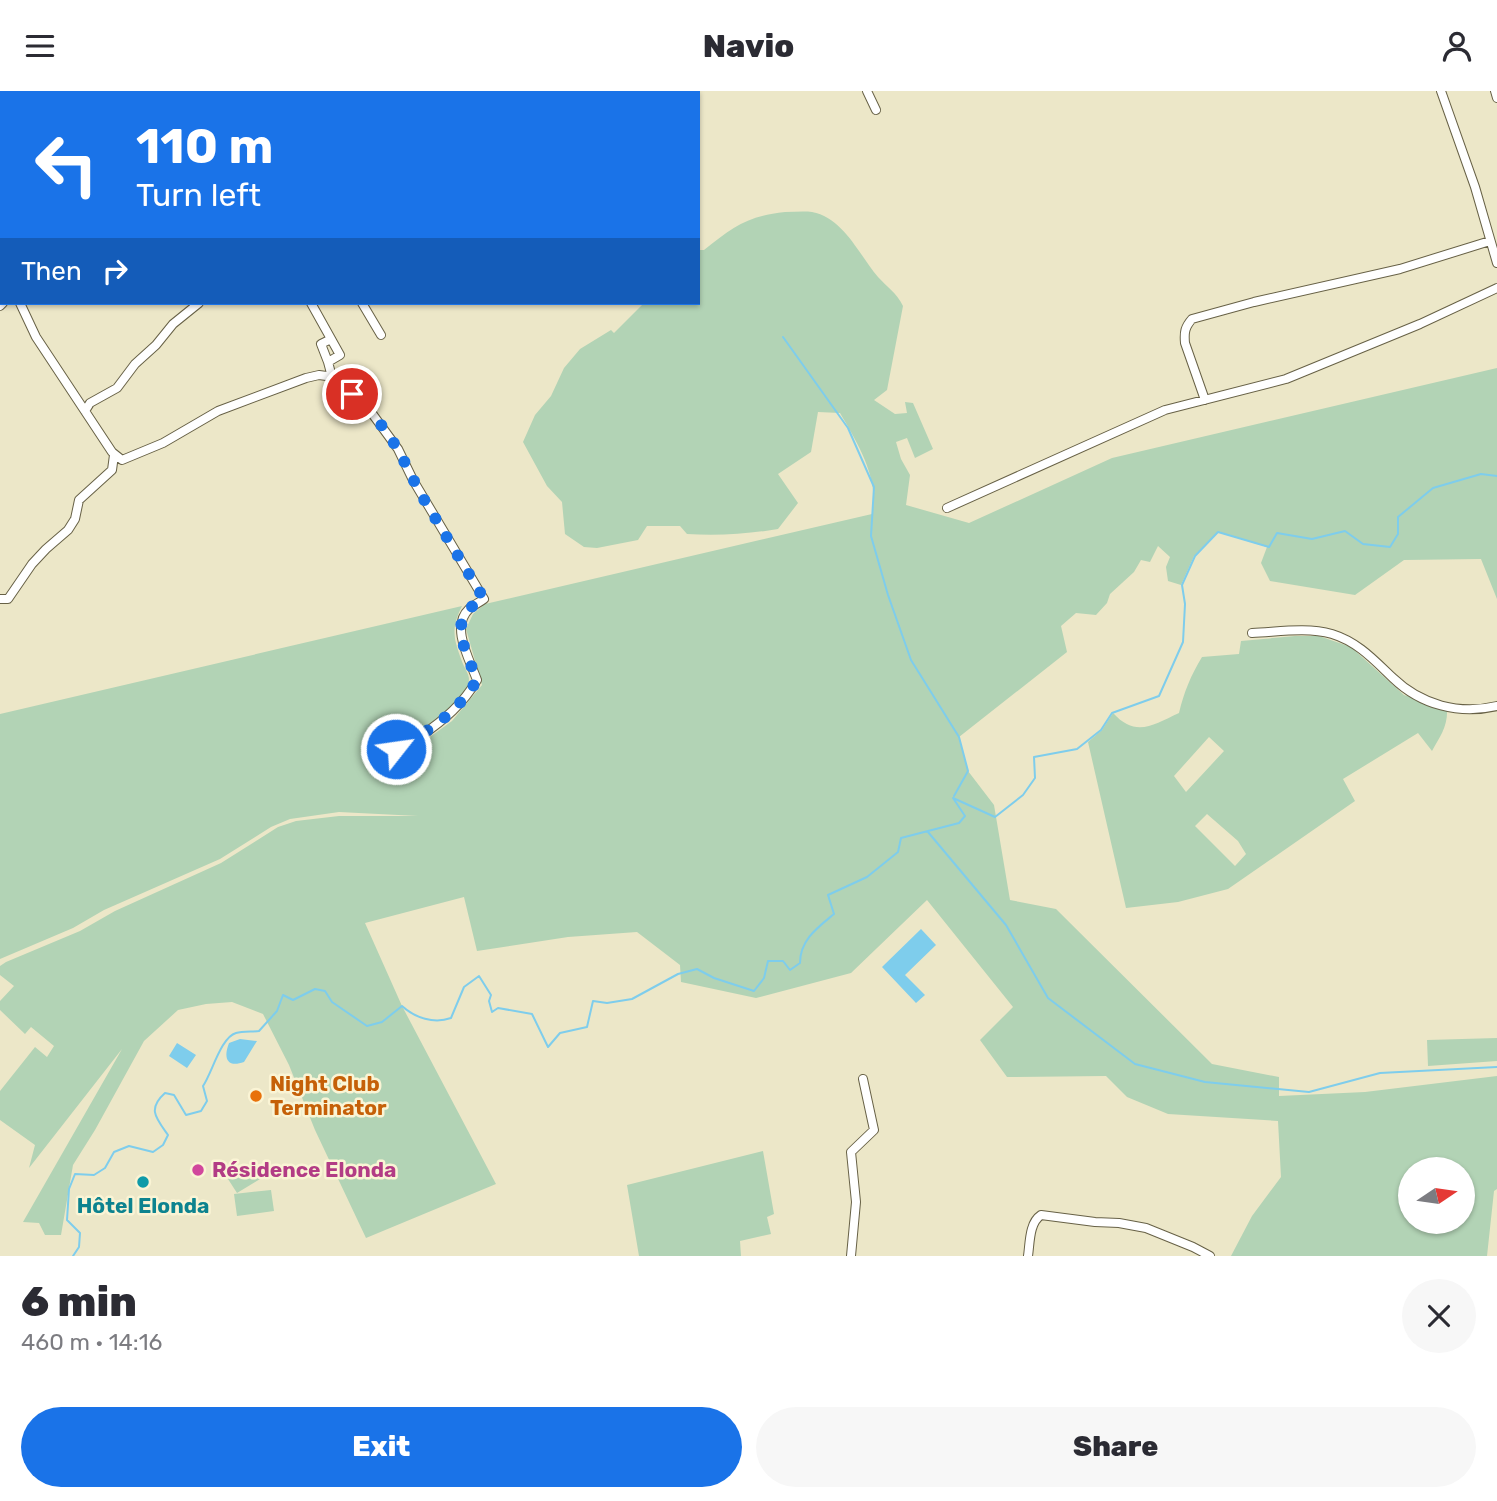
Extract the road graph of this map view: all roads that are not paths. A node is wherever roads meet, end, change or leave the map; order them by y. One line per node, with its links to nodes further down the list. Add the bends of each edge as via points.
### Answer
1 (867, 91): 5 (street)
2 (1441, 91): 6 (street)
3 (1495, 91): 4 (street)
4 (1497, 98)
5 (876, 110)
6 (1490, 241): 7 (street); 17 (street, via 1400,269 1192,319 1186,325 1185,342)
7 (1497, 263)
8 (1497, 288): 17 (street, via 1321,366)
9 (21, 305): 18 (street, via 36,337)
10 (197, 305): 18 (street, via 173,324 117,388)
11 (312, 305): 14 (street)
12 (363, 305): 13 (street)
13 (381, 335)
14 (331, 339): 15 (street, via 321,344); 15 (street, via 340,355)
15 (328, 362): 16 (street)
16 (332, 377): 19 (street, via 306,378 218,411 143,454 122,460); 24 (street, via 372,412 398,449 484,599 462,618 461,628 477,680 452,713)
17 (1205, 400): 20 (street, via 1165,410)
18 (85, 411): 19 (street)
19 (114, 455): 21 (street, via 112,470 79,500 68,530 32,564 8,599)
20 (947, 508)
21 (1, 600)
22 (1252, 633): 23 (street, via 1333,634 1361,648 1419,698 1449,708)
23 (1497, 706)
24 (394, 754)
25 (863, 1079): 26 (street, via 873,1130 851,1152 856,1202)
26 (850, 1256)
27 (1028, 1256): 28 (street, via 1033,1223 1041,1215 1146,1229)
28 (1210, 1256)

